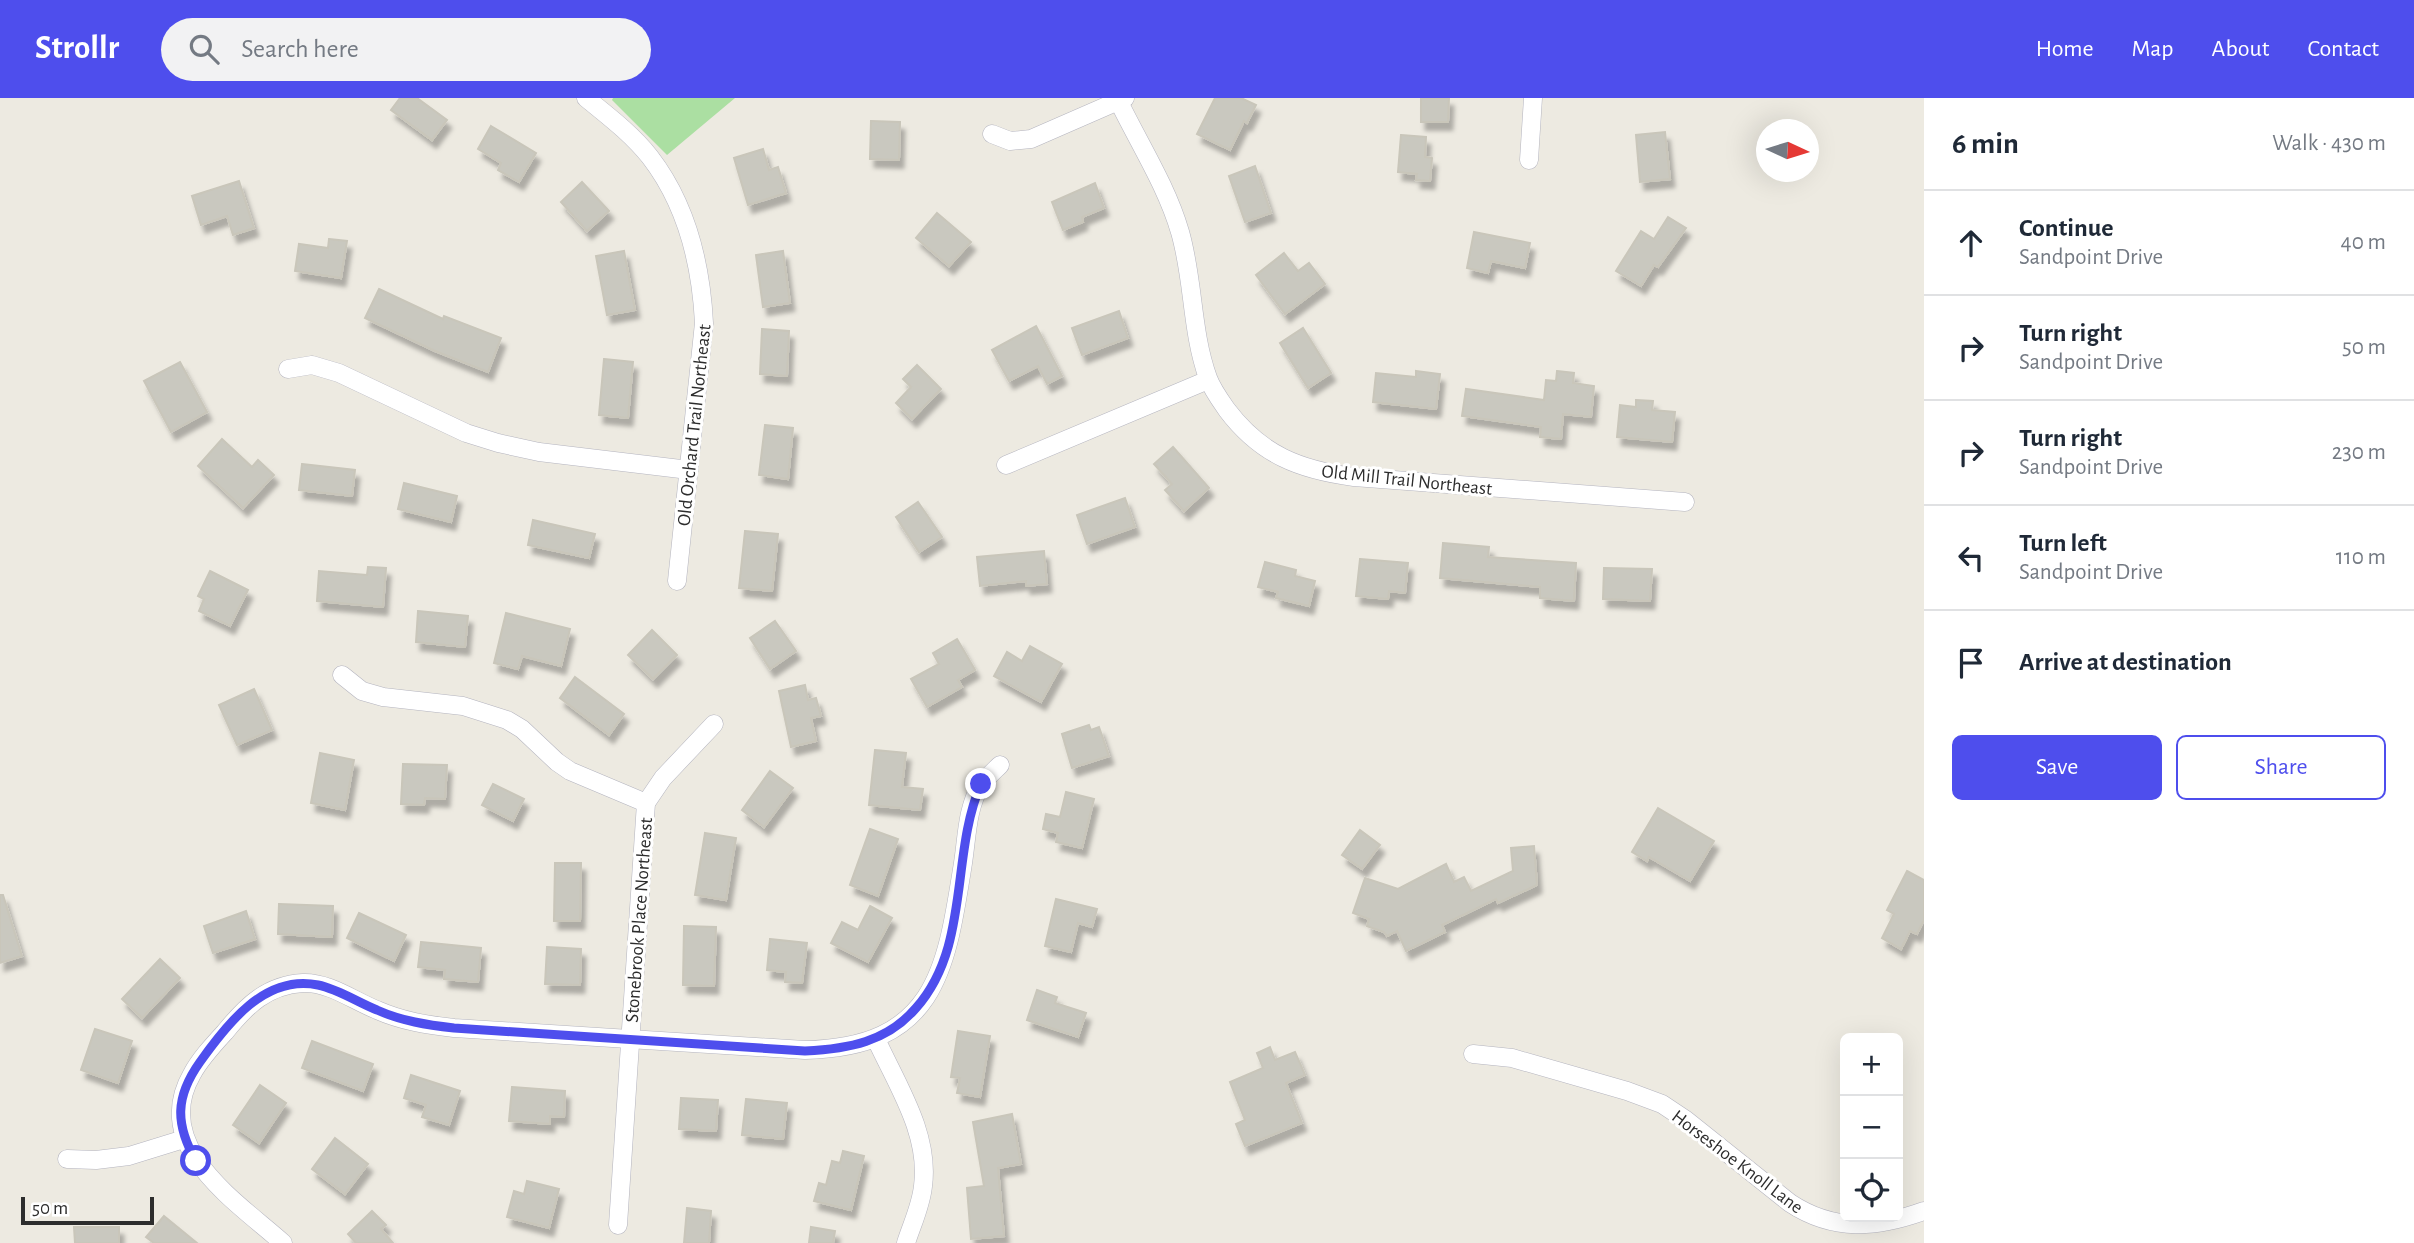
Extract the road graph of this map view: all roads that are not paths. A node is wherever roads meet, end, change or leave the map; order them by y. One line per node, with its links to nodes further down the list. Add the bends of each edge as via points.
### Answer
1 (586, 98): 9 (street, Old Orchard Trail Northeast, via 650,156 671,191 697,258 705,323)
2 (1532, 98): 5 (street)
3 (1122, 100): 4 (street, via 1031,139 1010,141); 7 (street, Old Mill Trail Northeast, via 1180,232)
4 (992, 134)
5 (1529, 160)
6 (288, 369): 9 (street, via 312,365 339,373 466,433 498,443)
7 (1208, 380): 8 (street); 10 (street, Old Mill Trail Northeast, via 1229,413 1254,439 1286,459 1326,473)
8 (1006, 465)
9 (689, 470): 11 (street, Old Orchard Trail Northeast)
10 (1685, 502)
11 (677, 581)
12 (342, 675): 15 (street, via 362,691 383,697 463,706 507,720 570,771)
13 (714, 724): 15 (street, Stonebrook Place Northeast)
14 (1000, 765): 17 (street, via 981,784 971,807 952,932 937,978 912,1012)
15 (646, 803): 16 (street, Stonebrook Place Northeast)
16 (630, 1039): 17 (street, via 805,1051); 19 (street, via 432,1026 399,1019 320,985 289,985 273,989 246,1007 192,1074 181,1106); 22 (street, Stonebrook Place Northeast)
17 (876, 1040): 24 (street, via 914,1120 925,1158 923,1190)
18 (1473, 1054): 21 (street, Horseshoe Knoll Lane, via 1512,1058 1662,1104 1806,1214 1826,1221 1879,1224)
19 (184, 1139): 20 (street, via 129,1156); 23 (street, via 207,1174)
20 (66, 1159)
21 (1924, 1212)
22 (618, 1225)
23 (284, 1243)
24 (906, 1243)

